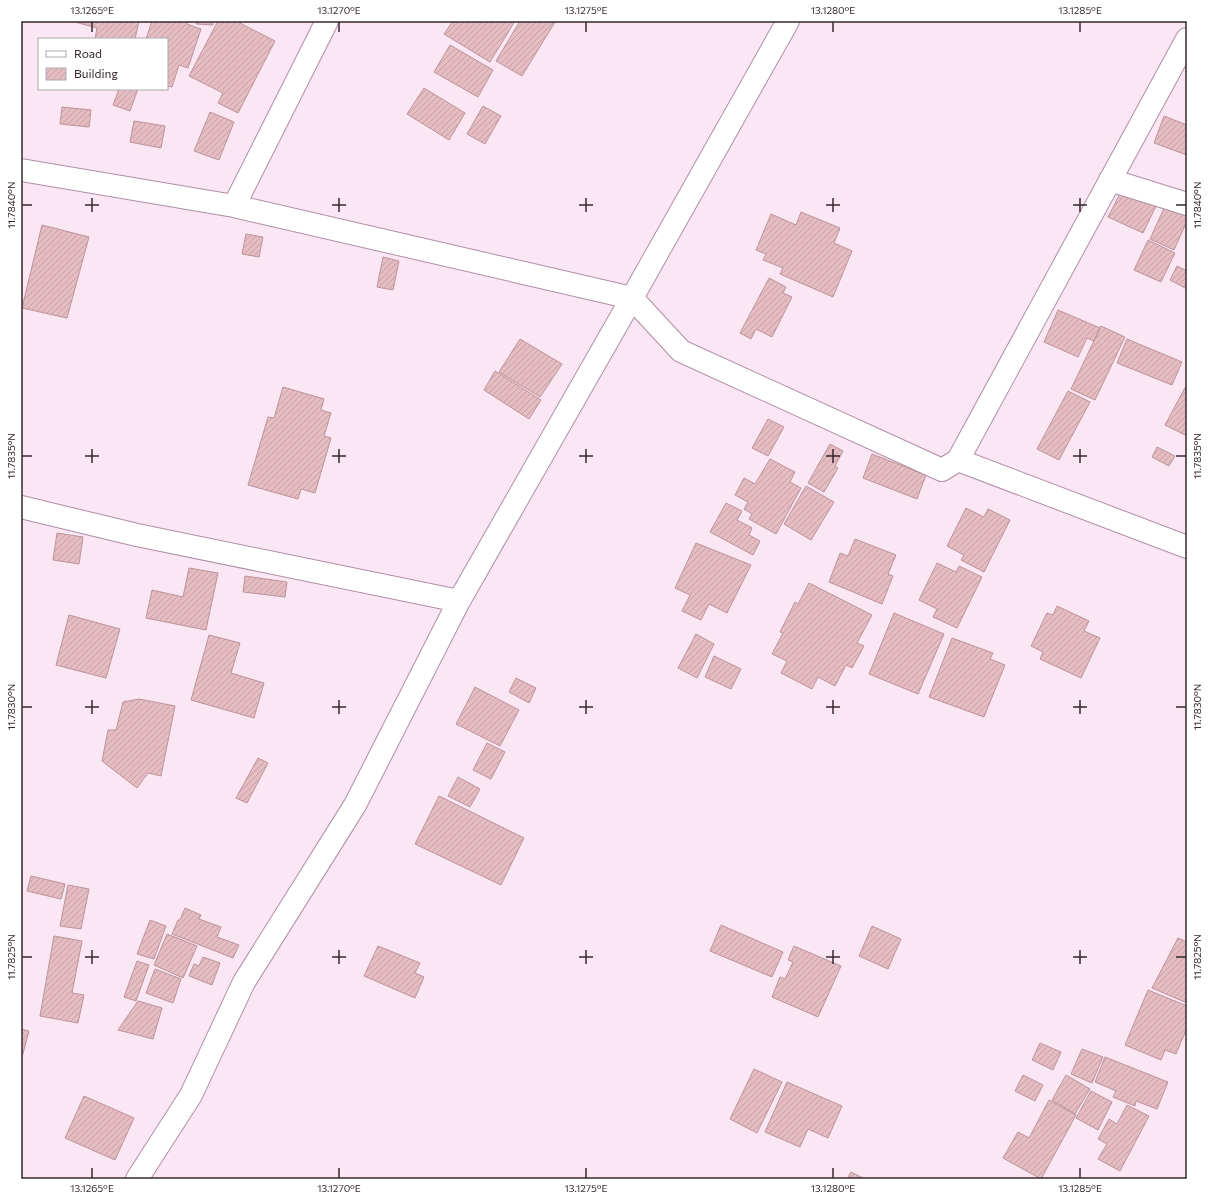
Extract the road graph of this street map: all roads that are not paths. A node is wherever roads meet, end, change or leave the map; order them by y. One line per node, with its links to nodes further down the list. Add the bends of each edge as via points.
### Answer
1 (327, 21): 7 (street)
2 (788, 21): 8 (street)
3 (1187, 39): 5 (street)
4 (21, 170): 7 (street)
5 (1110, 180): 6 (street); 9 (street)
6 (1187, 204)
7 (234, 206): 8 (street)
8 (632, 298): 9 (street, via 681,351 942,470); 12 (street)
9 (958, 460): 11 (street)
10 (21, 507): 12 (street, via 136,535)
11 (1187, 548)
12 (459, 601): 13 (street, via 354,805 244,982 191,1095)
13 (137, 1179)

